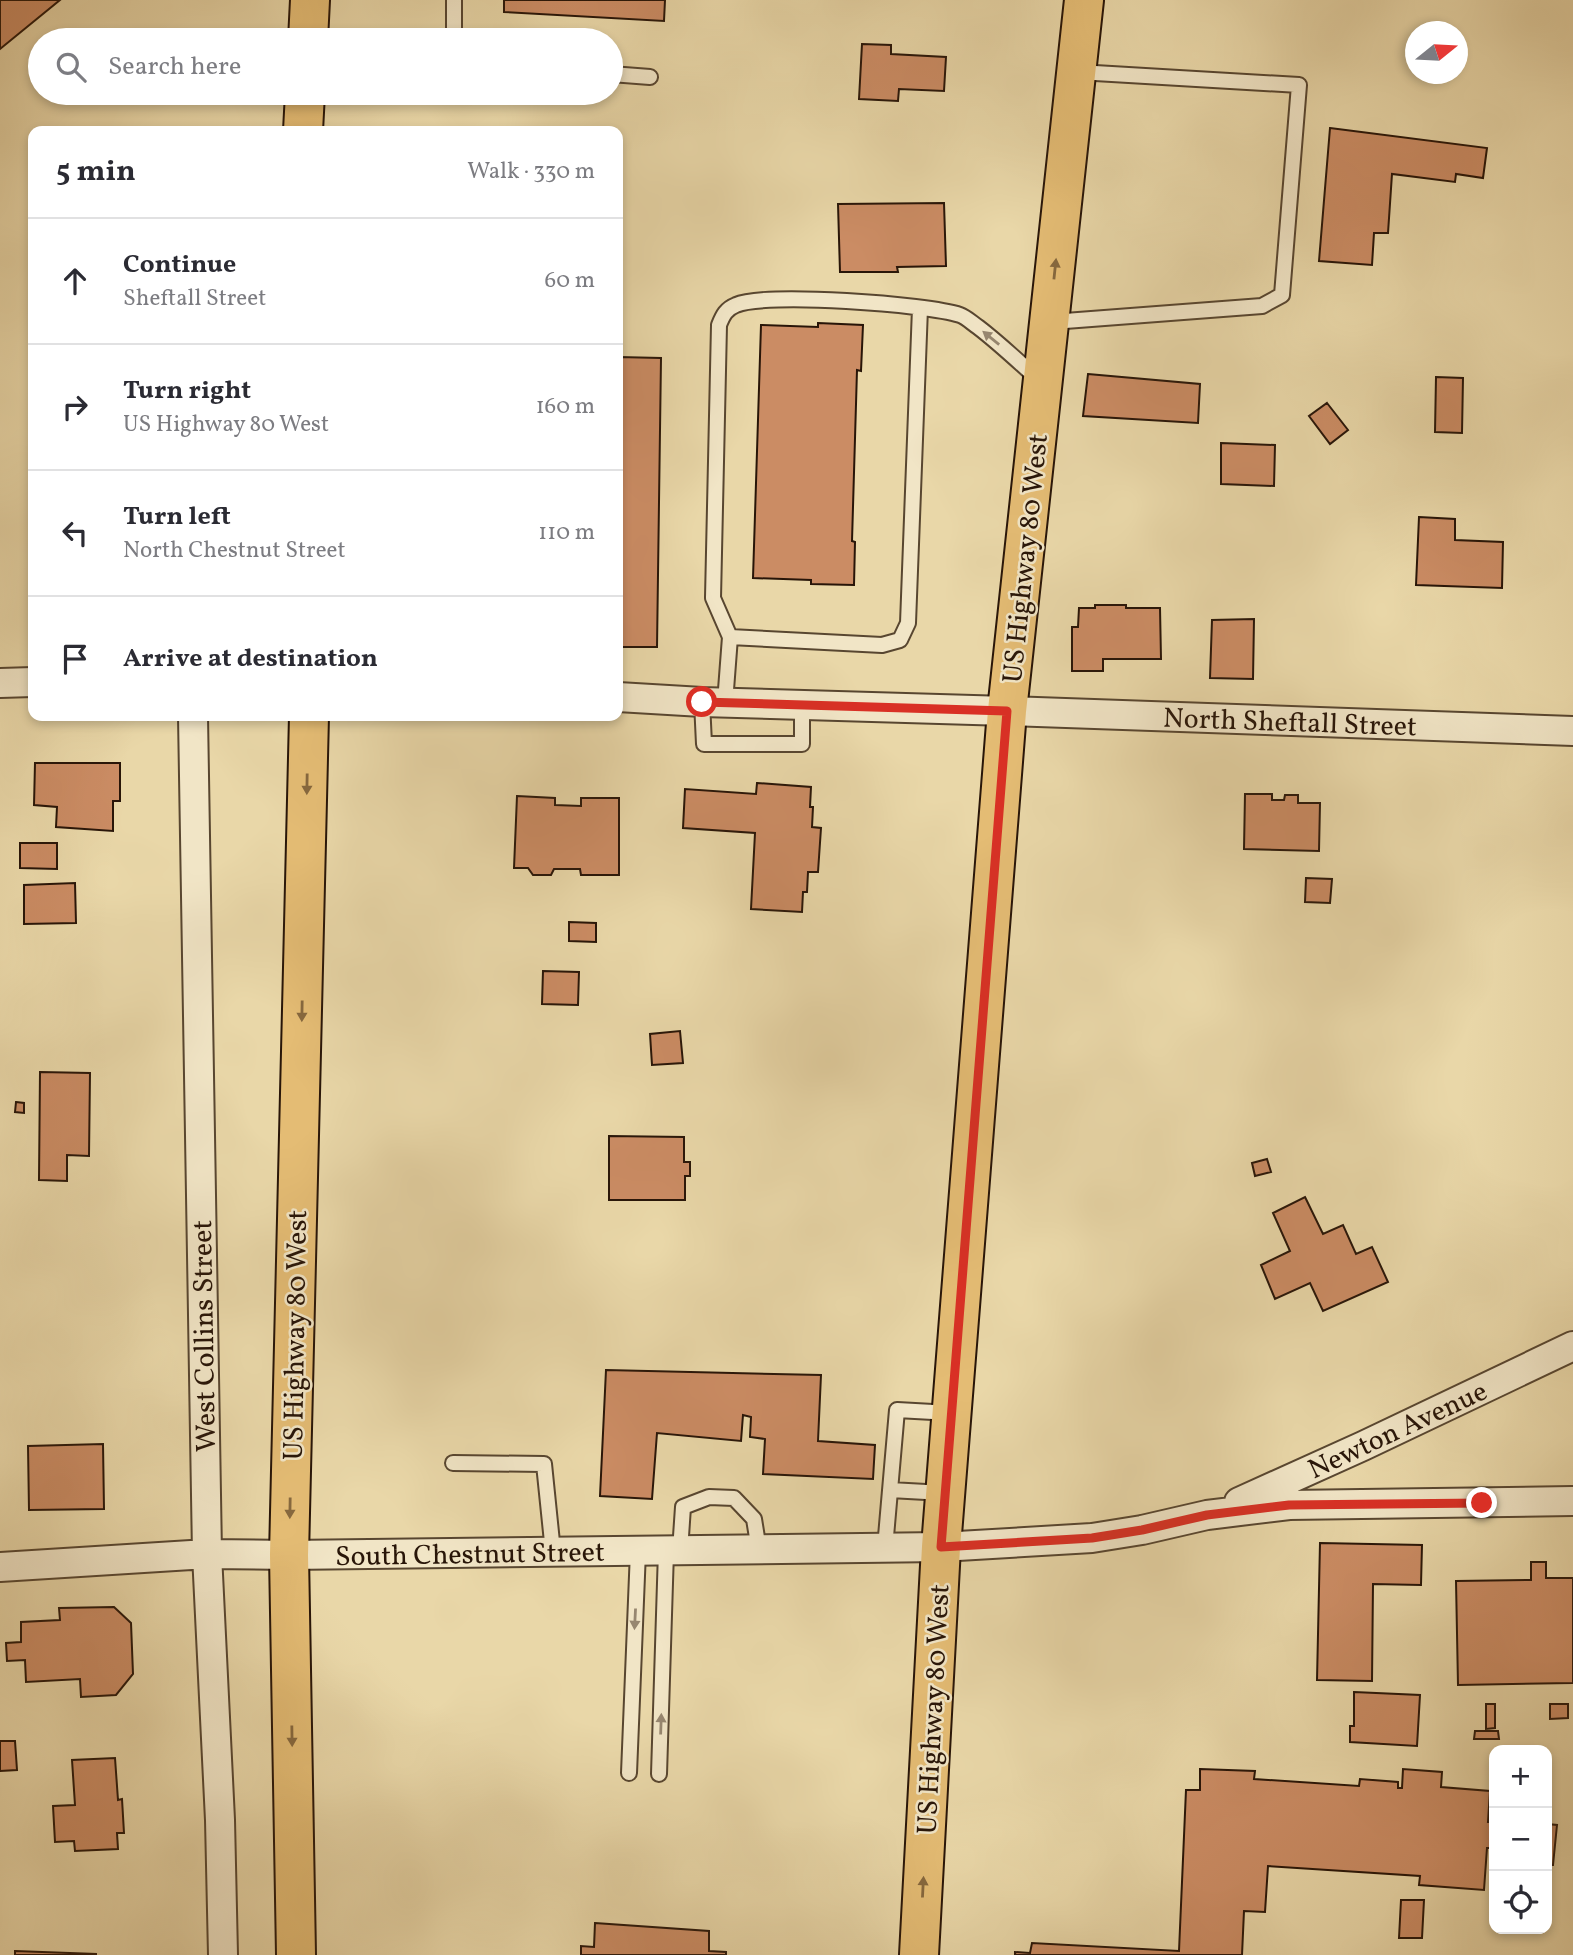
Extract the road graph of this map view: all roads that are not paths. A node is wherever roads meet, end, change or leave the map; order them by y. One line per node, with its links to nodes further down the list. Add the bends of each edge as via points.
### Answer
1 (310, 0): 4 (main road)
2 (454, 0): 5 (lane)
3 (1084, 0): 6 (main road, US Highway 80 West)
4 (309, 28)
5 (454, 28)
6 (1076, 72): 12 (main road, US Highway 80 West, one-way to 6); 12 (lane, via 1300,85 1282,295 1262,306)
7 (623, 75): 8 (lane)
8 (650, 77)
9 (304, 105): 10 (main road)
10 (303, 126)
11 (920, 308): 13 (lane, one-way to 11, via 962,315); 14 (lane, via 908,623 900,640 882,645); 14 (lane, via 750,300 724,312 719,325 713,597)
12 (1049, 322): 13 (main road, US Highway 80 West)
13 (1043, 383): 20 (main road, US Highway 80 West)
14 (730, 637): 18 (lane)
15 (28, 682): 16 (street)
16 (0, 683)
17 (623, 696): 18 (street, North Sheftall Street)
18 (713, 702): 19 (street, North Sheftall Street); 19 (lane, via 704,744 802,744)
19 (802, 705): 20 (street, North Sheftall Street)
20 (1007, 711): 23 (street, North Sheftall Street); 25 (main road, US Highway 80 West)
21 (193, 721): 37 (street, West Collins Street)
22 (309, 721): 38 (main road, US Highway 80 West, one-way to 38)
23 (1573, 731)
24 (1573, 1346): 30 (street, Newton Avenue, via 1254,1496)
25 (952, 1413): 27 (lane, via 897,1410); 28 (main road, US Highway 80 West)
26 (453, 1463): 36 (lane, via 544,1464)
27 (890, 1490): 28 (lane); 32 (lane)
28 (946, 1493): 31 (main road, US Highway 80 West)
29 (1573, 1500): 30 (street, via 1289,1505)
30 (1180, 1521): 31 (street, South Chestnut Street, via 1092,1538)
31 (941, 1547): 32 (street, South Chestnut Street); 44 (main road, US Highway 80 West, one-way to 31)
32 (885, 1548): 33 (street, South Chestnut Street)
33 (760, 1549): 35 (street, South Chestnut Street); 35 (lane, via 754,1519 734,1498 709,1497 683,1507)
34 (638, 1551): 35 (street, South Chestnut Street); 36 (street, South Chestnut Street); 40 (lane, one-way to 40)
35 (673, 1551): 41 (lane, one-way to 35)
36 (553, 1552): 38 (street, South Chestnut Street)
37 (206, 1554): 38 (street, South Chestnut Street); 39 (street, South Chestnut Street); 42 (street, West Collins Street)
38 (289, 1555): 43 (main road, US Highway 80 West, one-way to 43)
39 (0, 1567)
40 (629, 1773)
41 (659, 1774)
42 (223, 1955)
43 (296, 1955)
44 (919, 1955)

